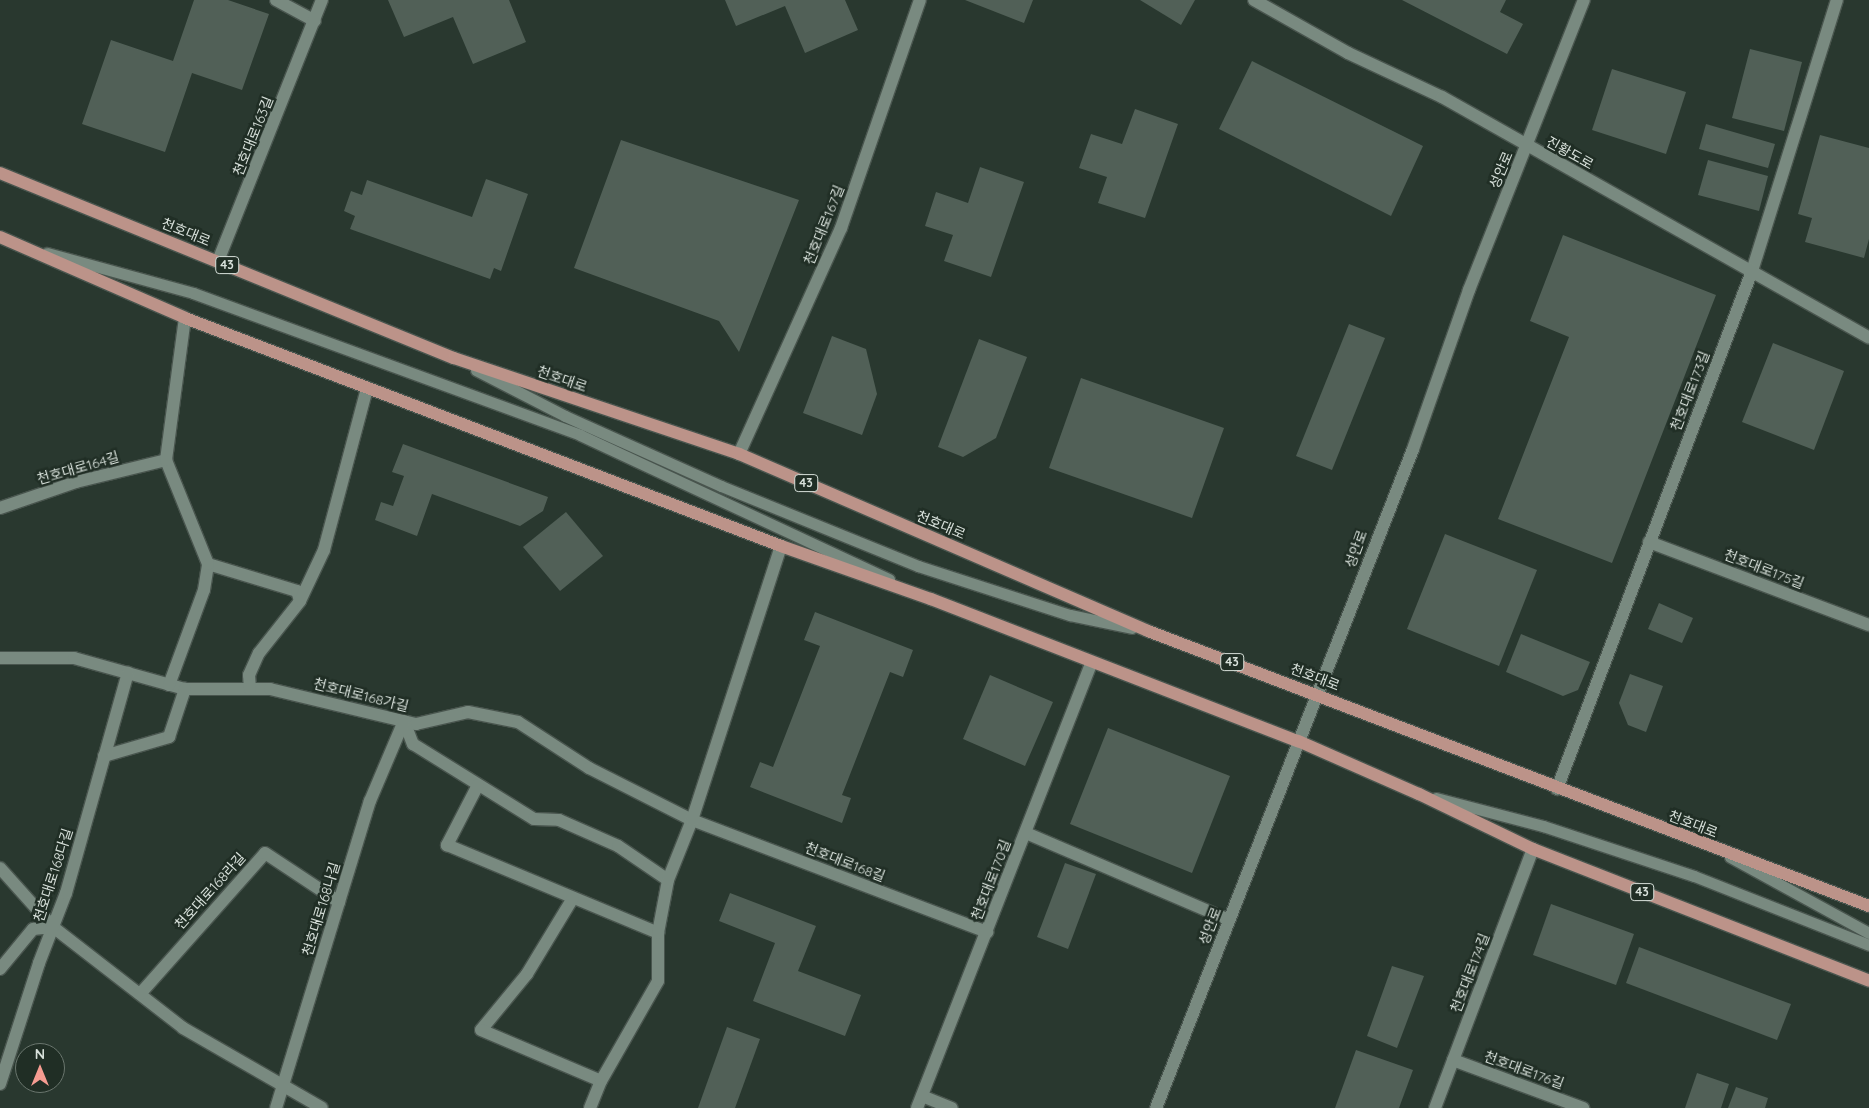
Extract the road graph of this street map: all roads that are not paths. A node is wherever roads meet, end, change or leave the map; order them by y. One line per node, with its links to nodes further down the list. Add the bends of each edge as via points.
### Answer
1 (276, 0): 7 (street)
2 (322, 0): 7 (street, 천호대로163길)
3 (920, 0): 18 (street, 천호대로167길, via 842,228)
4 (1254, 0): 8 (street, 진황도로, via 1348,53 1442,97)
5 (1584, 0): 8 (street, 성안로)
6 (1837, 0): 13 (street, 천호대로173길)
7 (315, 21): 12 (street, 천호대로163길)
8 (1528, 146): 13 (street, 진황도로); 34 (street, 성안로, via 1469,290 1413,449)
9 (0, 173): 12 (main road, 천호대로 / 43)
10 (0, 237): 11 (main road)
11 (31, 249): 14 (main road); 24 (lane, via 193,293 580,435)
12 (218, 261): 16 (main road, 천호대로 / 43)
13 (1752, 271): 15 (street, 진황도로); 21 (street, 천호대로173길)
14 (185, 318): 17 (main road); 19 (street)
15 (1869, 338)
16 (454, 358): 18 (main road, 천호대로 / 43); 27 (lane, via 565,416 643,451 918,566 1070,615)
17 (367, 388): 22 (main road); 25 (street, via 324,550)
18 (739, 454): 27 (main road, 천호대로 / 43)
19 (166, 460): 20 (street, 천호대로164길, via 76,482); 23 (street)
20 (0, 508)
21 (1649, 542): 26 (street, 천호대로175길); 39 (street, 천호대로173길)
22 (781, 546): 24 (main road); 41 (street)
23 (208, 564): 25 (street, via 297,591); 31 (street, via 204,590)
24 (931, 599): 29 (main road, 43)
25 (300, 601): 33 (street, via 259,653 249,675)
26 (1869, 625)
27 (1148, 631): 34 (main road, 천호대로 / 43)
28 (0, 658): 30 (street, 천호대로168가길, via 74,658)
29 (1092, 662): 36 (main road, 43); 42 (street, 천호대로170길)
30 (128, 673): 31 (street, 천호대로168가길); 37 (street, 천호대로168다길)
31 (169, 684): 32 (street, 천호대로168가길)
32 (185, 689): 33 (street, 천호대로168가길); 37 (street, via 169,737)
33 (250, 689): 35 (street, 천호대로168가길, via 270,689)
34 (1315, 693): 36 (street, 성안로); 39 (main road, 천호대로 / 43)
35 (404, 721): 38 (street, via 413,744); 41 (street, 천호대로168가길, via 416,724 468,712 518,722 589,768); 48 (street, 천호대로168나길, via 370,801)
36 (1298, 741): 40 (main road, 43); 50 (street, 성안로)
37 (104, 756): 51 (street, 천호대로168다길, via 66,893)
38 (478, 784): 46 (street, via 534,819 559,820 618,846); 47 (street, via 447,845)
39 (1557, 789): 43 (main road, 천호대로 / 43)
40 (1419, 794): 44 (main road, 43); 55 (lane, via 1542,826 1694,876)
41 (692, 820): 46 (street); 52 (street, 천호대로168길)
42 (1026, 833): 50 (street); 52 (street, 천호대로170길)
43 (1709, 846): 49 (main road, 천호대로 / 43); 54 (lane)
44 (1533, 849): 57 (main road, 43); 59 (street, 천호대로174길)
45 (0, 868): 51 (street)
46 (668, 880): 53 (street)
47 (573, 898): 53 (street); 60 (street, via 527,974 481,1030)
48 (339, 902): 58 (street, 천호대로168라길, via 264,853); 62 (street, 천호대로168나길)
49 (1869, 906)
50 (1229, 920): 68 (street, 성안로)
51 (53, 927): 56 (street, via 33,929); 58 (street); 61 (street, 천호대로168다길)
52 (987, 932): 63 (street, 천호대로170길)
53 (658, 933): 60 (street, via 658,981)
54 (1869, 933)
55 (1869, 945)
56 (0, 969)
57 (1869, 982)
58 (140, 994): 62 (street, via 184,1028)
59 (1454, 1060): 69 (street, 천호대로174길); 70 (street, 천호대로176길)
60 (601, 1081): 66 (street)
61 (0, 1084)
62 (282, 1087): 64 (street, 천호대로168나길); 65 (street)
63 (920, 1102): 67 (street)
64 (276, 1108)
65 (322, 1108)
66 (590, 1108)
67 (952, 1108)
68 (1156, 1108)
69 (1435, 1108)
70 (1584, 1108)

